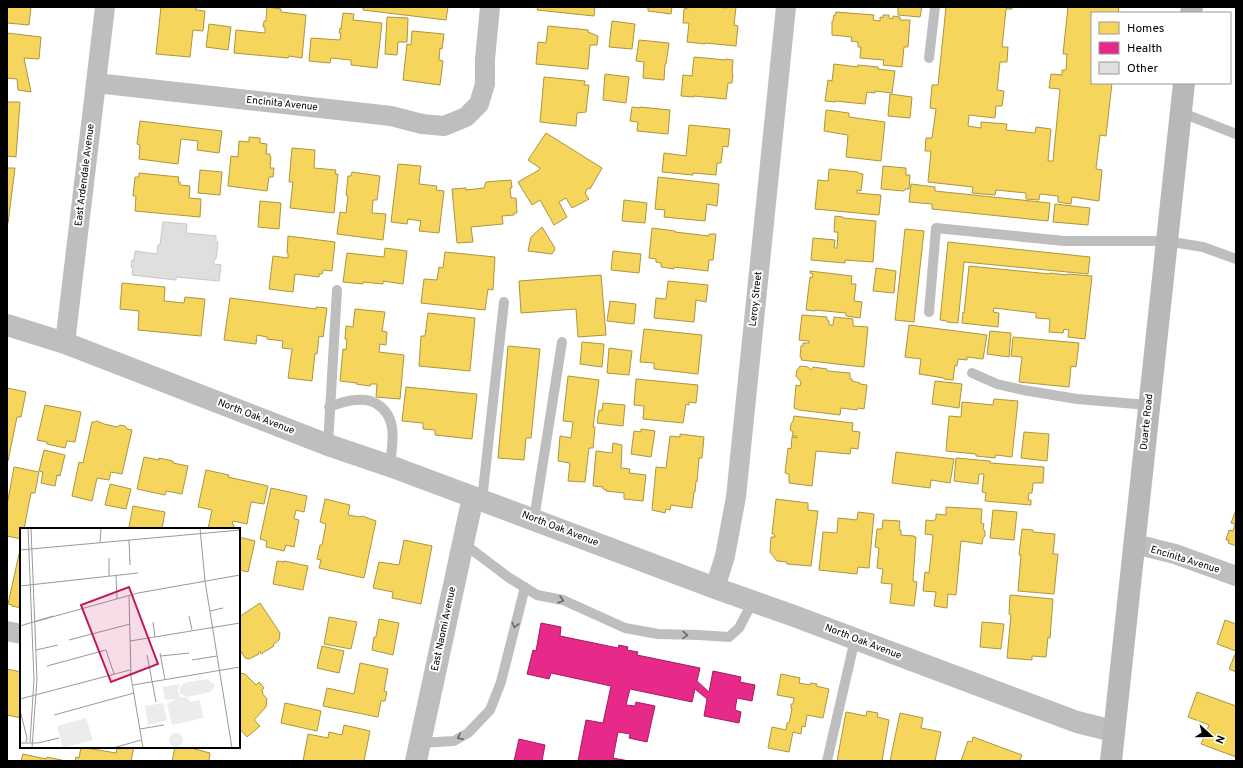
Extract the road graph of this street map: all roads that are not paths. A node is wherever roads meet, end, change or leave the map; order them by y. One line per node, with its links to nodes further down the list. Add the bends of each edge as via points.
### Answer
1 (105, 7): 6 (street, East Ardendale Avenue)
2 (490, 7): 6 (street, Encinita Avenue, via 485,84 479,104 466,117 444,126 422,124 391,116)
3 (786, 7): 29 (street, Leroy Street, via 736,497 725,556)
4 (935, 7): 5 (lane)
5 (929, 58)
6 (96, 83): 16 (street, East Ardendale Avenue)
7 (1184, 84): 8 (main road, Duarte Road)
8 (1180, 112): 9 (lane); 10 (main road, Duarte Road)
9 (1236, 134)
10 (1166, 241): 11 (lane, via 1203,247); 14 (lane, via 1064,241 936,228); 19 (main road, Duarte Road)
11 (1236, 259)
12 (337, 290): 20 (lane)
13 (504, 302): 23 (lane)
14 (929, 312)
15 (7, 325): 16 (street, North Oak Avenue)
16 (65, 342): 21 (street, North Oak Avenue)
17 (562, 342): 24 (lane)
18 (972, 373): 19 (lane, via 997,384 1023,390 1077,399)
19 (1148, 405): 26 (main road, Duarte Road)
20 (329, 406): 21 (lane); 22 (lane, via 364,400 384,408 392,426)
21 (328, 445): 22 (street, North Oak Avenue)
22 (390, 466): 23 (street, North Oak Avenue)
23 (477, 499): 24 (street, North Oak Avenue); 25 (street, East Naomi Avenue)
24 (534, 519): 29 (street, North Oak Avenue)
25 (463, 543): 28 (lane); 35 (street, East Naomi Avenue)
26 (1135, 544): 27 (street, Encinita Avenue, via 1175,554); 34 (main road, Duarte Road)
27 (1236, 576)
28 (525, 587): 30 (lane, one-way to 30, via 538,594 563,600 625,628 658,634 729,637 739,628); 35 (lane, one-way to 35, via 501,682 490,710 468,733 454,741)
29 (715, 588): 30 (street, North Oak Avenue)
30 (753, 601): 33 (street, North Oak Avenue)
31 (7, 631): 32 (street)
32 (20, 634)
33 (855, 639): 34 (street, North Oak Avenue, via 1077,722); 36 (lane)
34 (1113, 731): 37 (main road, Duarte Road)
35 (418, 752)
36 (827, 761)
37 (1111, 761)

